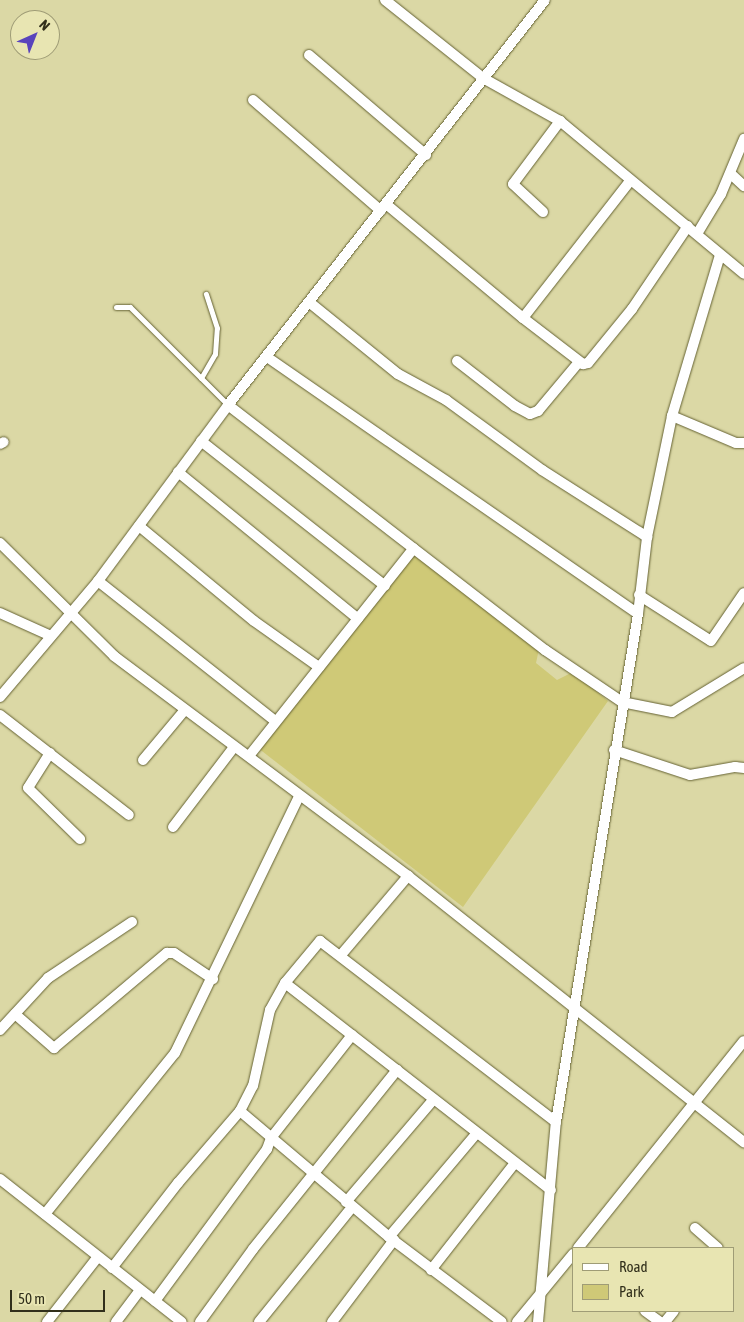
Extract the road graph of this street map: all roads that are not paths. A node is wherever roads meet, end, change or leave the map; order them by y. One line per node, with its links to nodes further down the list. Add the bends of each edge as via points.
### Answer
1 (385, 0): 4 (street)
2 (545, 0): 4 (street)
3 (309, 55): 8 (street)
4 (483, 78): 6 (street); 8 (street)
5 (253, 100): 12 (street)
6 (560, 121): 10 (street); 13 (street, via 513,184)
7 (744, 139): 9 (street)
8 (426, 155): 12 (street)
9 (731, 174): 11 (street); 15 (street)
10 (630, 181): 14 (street); 21 (street)
11 (744, 186)
12 (383, 208): 19 (street); 21 (street)
13 (544, 212)
14 (688, 226): 15 (street); 24 (street, via 614,333 588,363)
15 (697, 234): 16 (street)
16 (720, 255): 17 (street); 27 (street)
17 (744, 274)
18 (206, 294): 25 (lane, via 217,328 215,354)
19 (309, 302): 22 (street); 32 (street, via 398,374 446,400 542,470)
20 (116, 306): 25 (lane, via 130,307)
21 (522, 318): 24 (street)
22 (267, 357): 26 (street); 41 (street)
23 (457, 361): 24 (street, via 530,414 538,411)
24 (579, 362)
25 (201, 378): 26 (lane)
26 (228, 405): 28 (street); 34 (street)
27 (672, 416): 29 (street, via 736,443); 32 (street)
28 (201, 441): 30 (street); 36 (street)
29 (744, 443)
30 (178, 472): 31 (street); 42 (street)
31 (139, 526): 35 (street); 44 (street, via 261,627)
32 (647, 537): 38 (street)
33 (0, 543): 40 (street)
34 (414, 548): 36 (street); 47 (street, via 545,650)
35 (98, 581): 40 (street); 50 (street)
36 (385, 586): 42 (street)
37 (744, 594): 38 (street, via 711,641)
38 (640, 595): 41 (street)
39 (0, 613): 43 (street)
40 (69, 613): 43 (street); 48 (street, via 114,656)
41 (638, 614): 47 (street)
42 (358, 619): 44 (street)
43 (51, 636): 46 (street)
44 (318, 667): 50 (street)
45 (744, 668): 47 (street, via 669,713)
46 (0, 697)
47 (622, 702): 52 (street)
48 (184, 711): 51 (street); 55 (street)
49 (0, 715): 53 (street)
50 (275, 721): 54 (street)
51 (234, 747): 54 (street); 59 (street)
52 (614, 750): 56 (street, via 690,775 735,766); 66 (street)
53 (50, 753): 58 (street); 60 (street, via 28,788)
54 (249, 756): 57 (street)
55 (143, 760)
56 (744, 768)
57 (299, 796): 61 (street); 64 (street)
58 (130, 815)
59 (173, 827)
60 (80, 839)
61 (408, 876): 63 (street); 66 (street)
62 (132, 922): 67 (street, via 48,978)
63 (341, 955): 65 (street, via 324,941 318,942); 75 (street)
64 (212, 979): 67 (street, via 174,953 167,953 54,1048); 84 (street, via 170,1061)
65 (285, 983): 69 (street); 74 (street, via 270,1010 253,1086)
66 (576, 1011): 73 (street); 75 (street)
67 (15, 1014): 68 (street)
68 (0, 1030)
69 (352, 1035): 71 (street); 77 (street)
70 (744, 1041): 73 (street)
71 (397, 1070): 72 (street); 80 (street)
72 (434, 1099): 76 (street); 83 (street)
73 (693, 1102): 78 (street); 87 (street)
74 (240, 1112): 77 (street); 91 (street, via 178,1183)
75 (556, 1122): 82 (street)
76 (476, 1134): 79 (street); 86 (street)
77 (272, 1138): 80 (street); 95 (street)
78 (744, 1142)
79 (514, 1164): 82 (street); 92 (street)
80 (312, 1174): 83 (street); 100 (street)
81 (0, 1180): 84 (street)
82 (551, 1190): 94 (street)
83 (349, 1204): 86 (street); 101 (street)
84 (45, 1214): 90 (street)
85 (696, 1228): 88 (street)
86 (391, 1238): 92 (street); 102 (street)
87 (579, 1247)
88 (717, 1247)
89 (572, 1255): 94 (street)
90 (97, 1258): 91 (street); 97 (street)
91 (112, 1268): 93 (street)
92 (432, 1270): 103 (street)
93 (140, 1290): 95 (street); 98 (street)
94 (540, 1295): 104 (street); 105 (street)
95 (155, 1301): 99 (street)
96 (646, 1312): 106 (street)
97 (47, 1322)
98 (116, 1322)
99 (181, 1322)
100 (200, 1322)
101 (259, 1322)
102 (332, 1322)
103 (502, 1322)
104 (517, 1322)
105 (538, 1322)
106 (660, 1322)

